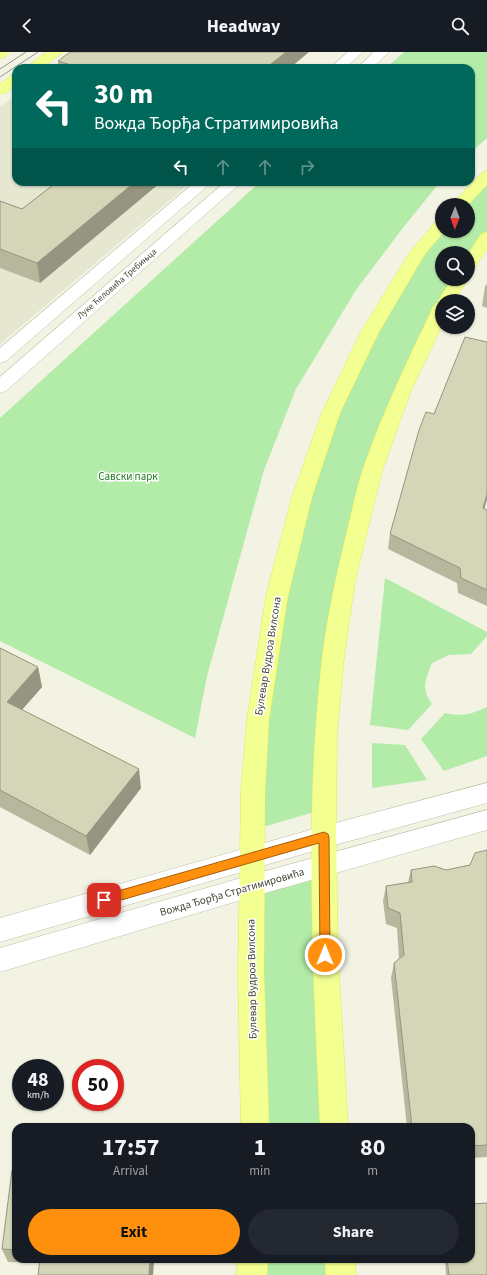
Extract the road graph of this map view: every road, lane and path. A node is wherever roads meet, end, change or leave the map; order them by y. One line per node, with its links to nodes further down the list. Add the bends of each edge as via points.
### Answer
1 (3, 52): 5 (main road)
2 (56, 52): 6 (main road)
3 (356, 52): 7 (street)
4 (382, 52): 8 (street)
5 (0, 54)
6 (39, 64)
7 (342, 64)
8 (368, 64)
9 (12, 82): 10 (main road)
10 (0, 90)
11 (487, 176): 14 (main road)
12 (199, 186): 19 (street, Луке Ћеловића Требињца)
13 (229, 186): 20 (street, Луке Ћеловића Требињца)
14 (466, 198)
15 (435, 233): 24 (main road, Булевар Вудроа Вилсона, via 418,252 370,332 331,413 302,497 276,596 265,665 256,748)
16 (487, 236): 17 (main road)
17 (475, 255)
18 (435, 322): 23 (main road, via 401,393 372,471 345,581 328,692)
19 (0, 357)
20 (0, 387)
21 (487, 793): 23 (street)
22 (487, 820): 25 (street, Вожда Ђорђа Стратимировића)
23 (324, 837): 24 (street); 25 (main road)
24 (251, 858): 26 (main road, Булевар Вудроа Вилсона); 27 (street)
25 (324, 865): 26 (street, Вожда Ђорђа Стратимировића); 30 (main road, via 325,955)
26 (251, 886): 28 (street, Вожда Ђорђа Стратимировића); 29 (main road, Булевар Вудроа Вилсона)
27 (0, 930)
28 (0, 960)
29 (255, 1123)
30 (334, 1123)
31 (253, 1263): 33 (main road)
32 (340, 1263): 34 (main road)
33 (252, 1275)
34 (341, 1275)

